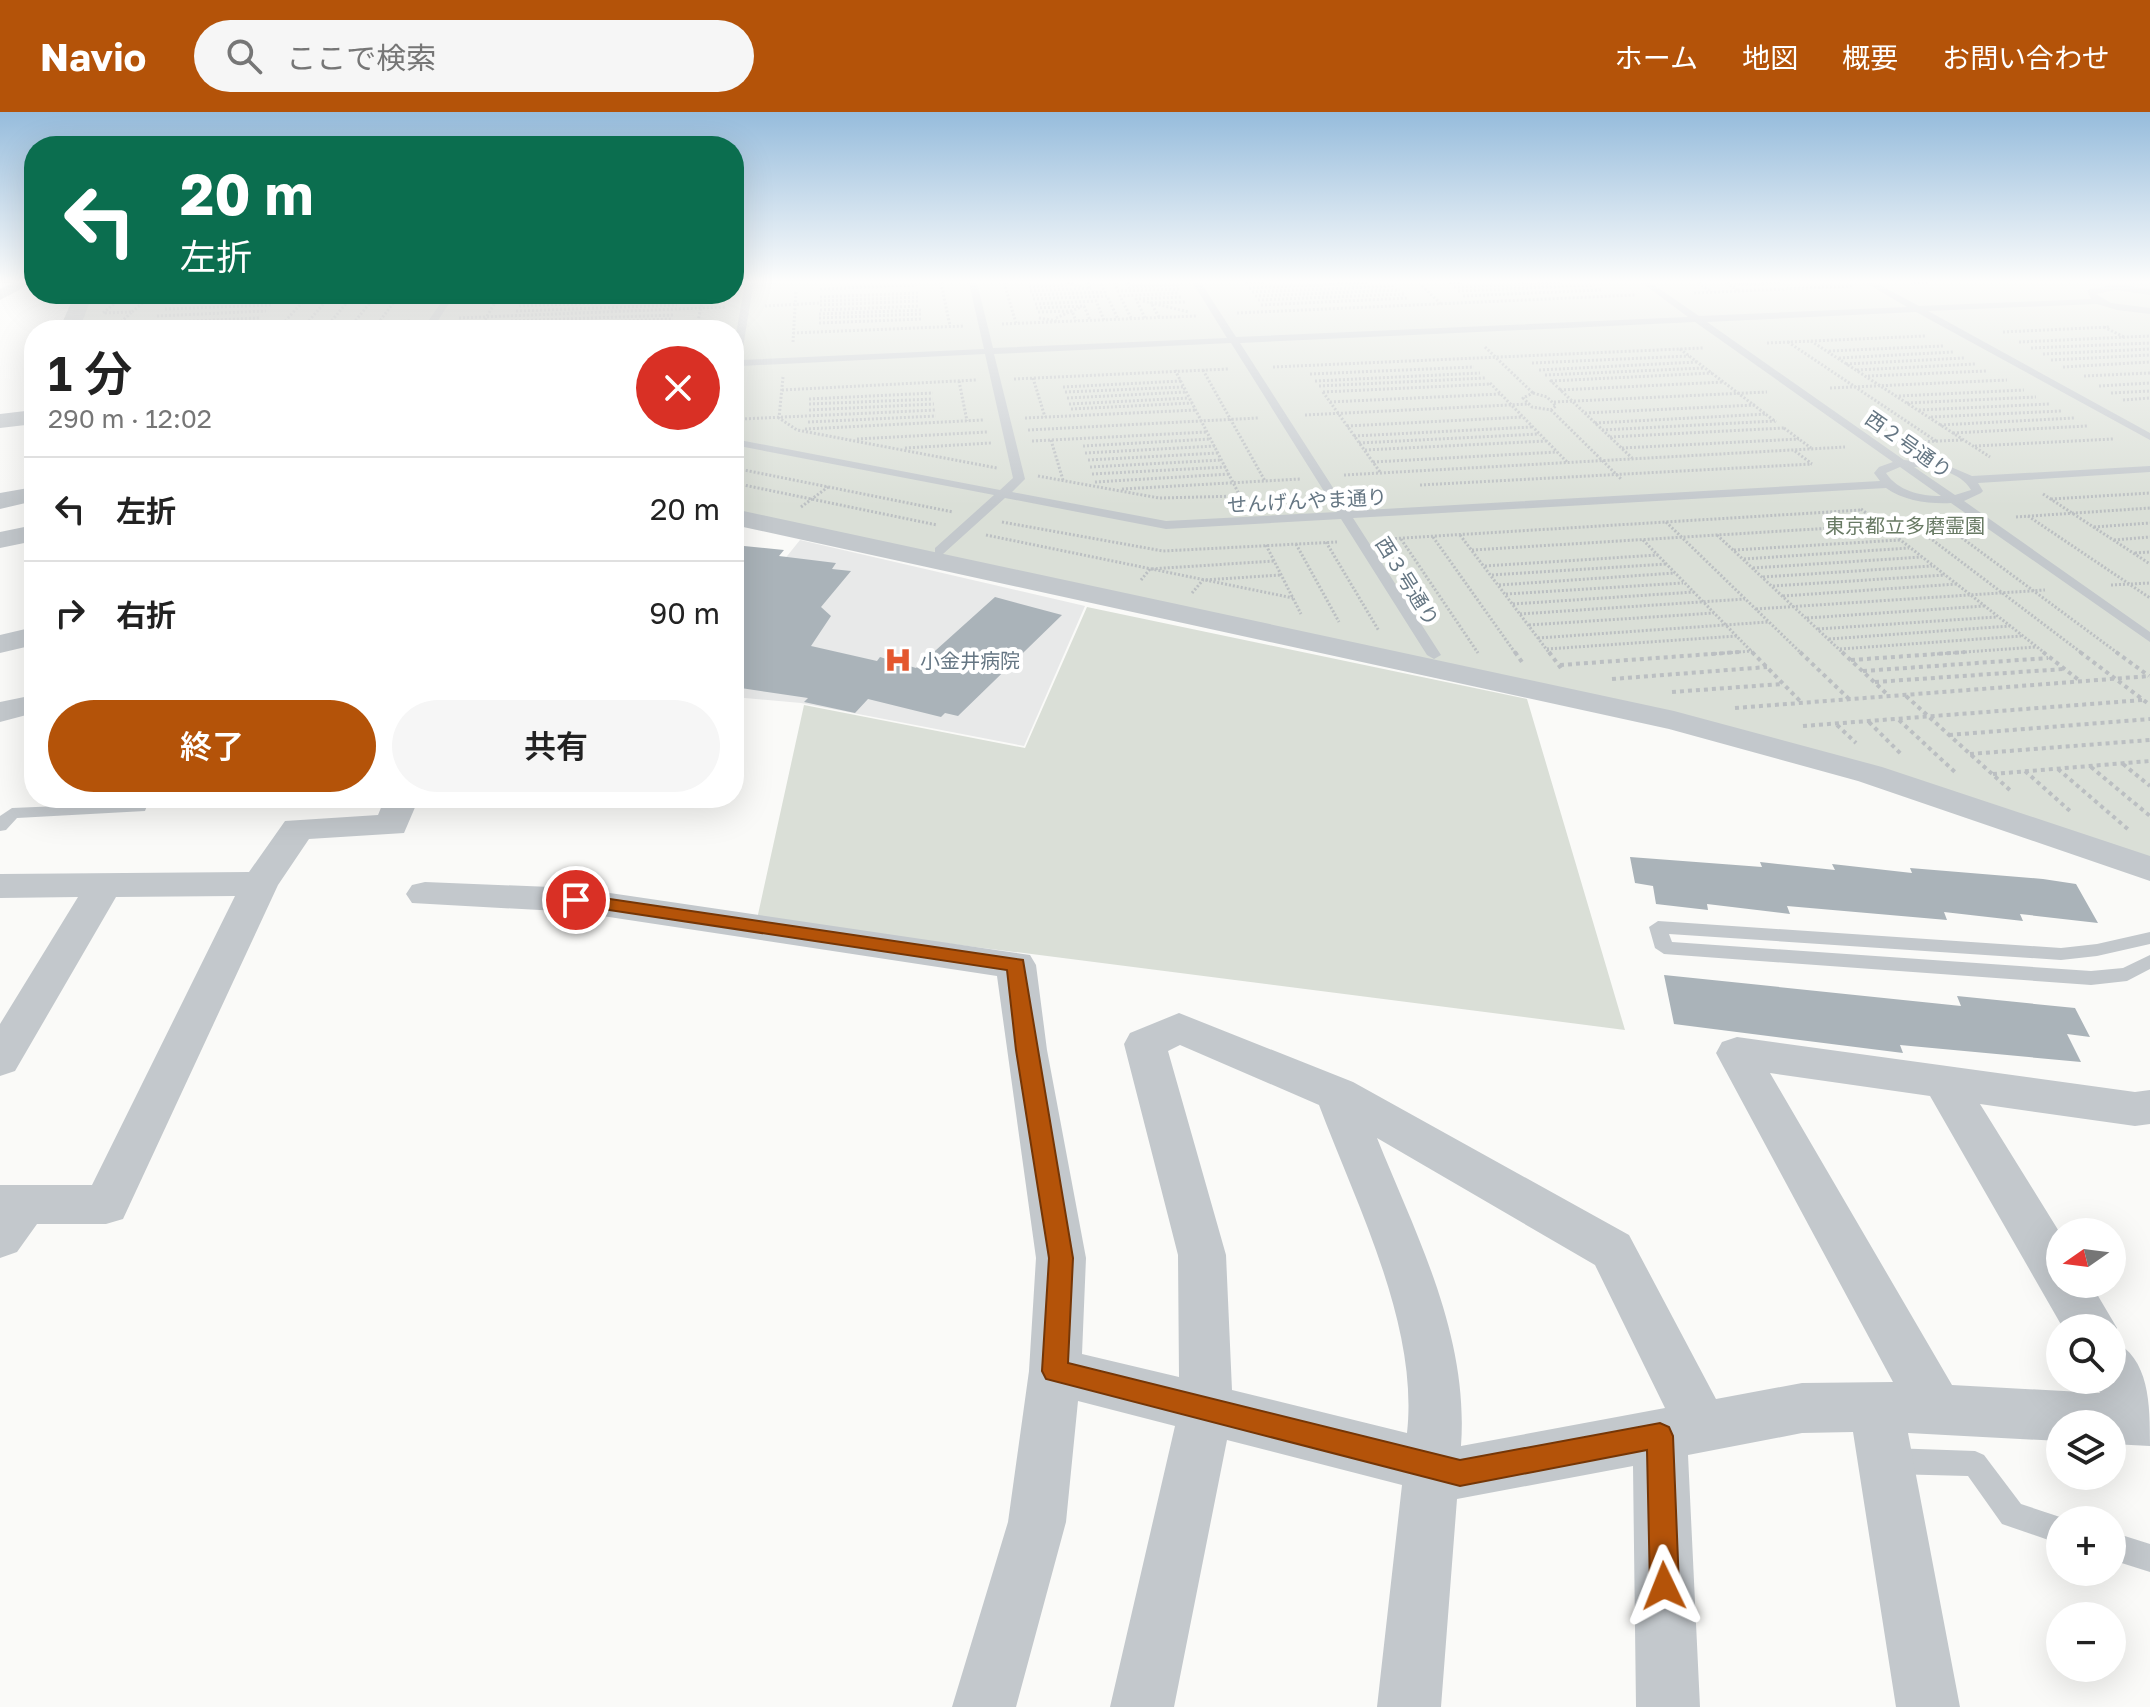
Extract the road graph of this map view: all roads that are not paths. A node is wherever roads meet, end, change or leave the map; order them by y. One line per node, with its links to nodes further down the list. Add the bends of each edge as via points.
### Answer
1 (853, 357): 6 (lane)
2 (990, 357): 15 (lane, via 1019,479)
3 (1244, 357): 19 (lane, 西３号通り)
4 (1752, 357): 11 (lane, 西２号通り)
5 (2006, 357): 9 (lane)
6 (744, 363)
7 (24, 418): 8 (street)
8 (0, 421)
9 (2150, 437)
10 (744, 444): 15 (lane, せんげんやま通り)
11 (1901, 463): 13 (lane, via 1946,469); 14 (lane, via 1883,469 1882,479); 17 (lane, 西２号通り)
12 (2150, 469): 13 (lane)
13 (1969, 480): 17 (lane, via 1977,491)
14 (1889, 484): 17 (lane, via 1912,494); 19 (lane, せんげんやま通り)
15 (1001, 495): 19 (lane, せんげんやま通り, via 1166,525); 23 (lane)
16 (24, 496): 18 (street)
17 (1953, 500): 25 (lane, 西２号通り)
18 (0, 501)
19 (1345, 516): 27 (lane, 西３号通り)
20 (744, 519): 33 (street, via 1674,721 1870,774)
21 (24, 535): 22 (street)
22 (0, 540)
23 (939, 551)
24 (24, 638): 26 (street)
25 (2150, 638)
26 (0, 644)
27 (1434, 655)
28 (24, 706): 29 (street)
29 (0, 712)
30 (139, 808): 32 (lane, via 12,813)
31 (398, 808): 34 (street, via 392,825 298,829)
32 (0, 826)
33 (2150, 869)
34 (260, 884): 36 (street); 44 (street, via 106,1205)
35 (0, 886): 36 (street)
36 (104, 886): 40 (street)
37 (425, 894): 46 (street, via 576,900 1016,965 1061,1258)
38 (2150, 938): 39 (lane, via 2061,954 1658,927 1664,948 2075,977 2127,974)
39 (2150, 961)
40 (0, 1060)
41 (1944, 1082): 43 (street); 45 (street); 50 (street, via 1737,1053)
42 (1337, 1094): 49 (street, via 1179,1028 1145,1044 1202,1255); 52 (street, via 1612,1250); 54 (street, via 1422,1313 1437,1407)
43 (2150, 1107)
44 (8, 1216)
45 (2046, 1253)
46 (1055, 1371): 49 (street); 58 (street, via 1037,1522)
47 (2126, 1386): 51 (street)
48 (1876, 1406): 50 (street); 52 (street, via 1802,1408); 53 (street)
49 (1206, 1409): 54 (street); 59 (street)
50 (1937, 1410): 51 (street)
51 (2148, 1421)
52 (1681, 1431): 54 (street, via 1460,1473); 61 (street)
53 (1887, 1461): 55 (lane, via 1975,1464 2012,1515); 62 (street)
54 (1431, 1466): 60 (street)
55 (2046, 1526)
56 (2126, 1550): 57 (lane)
57 (2150, 1558)
58 (984, 1707)
59 (1142, 1707)
60 (1409, 1707)
61 (1668, 1707)
62 (1928, 1707)

